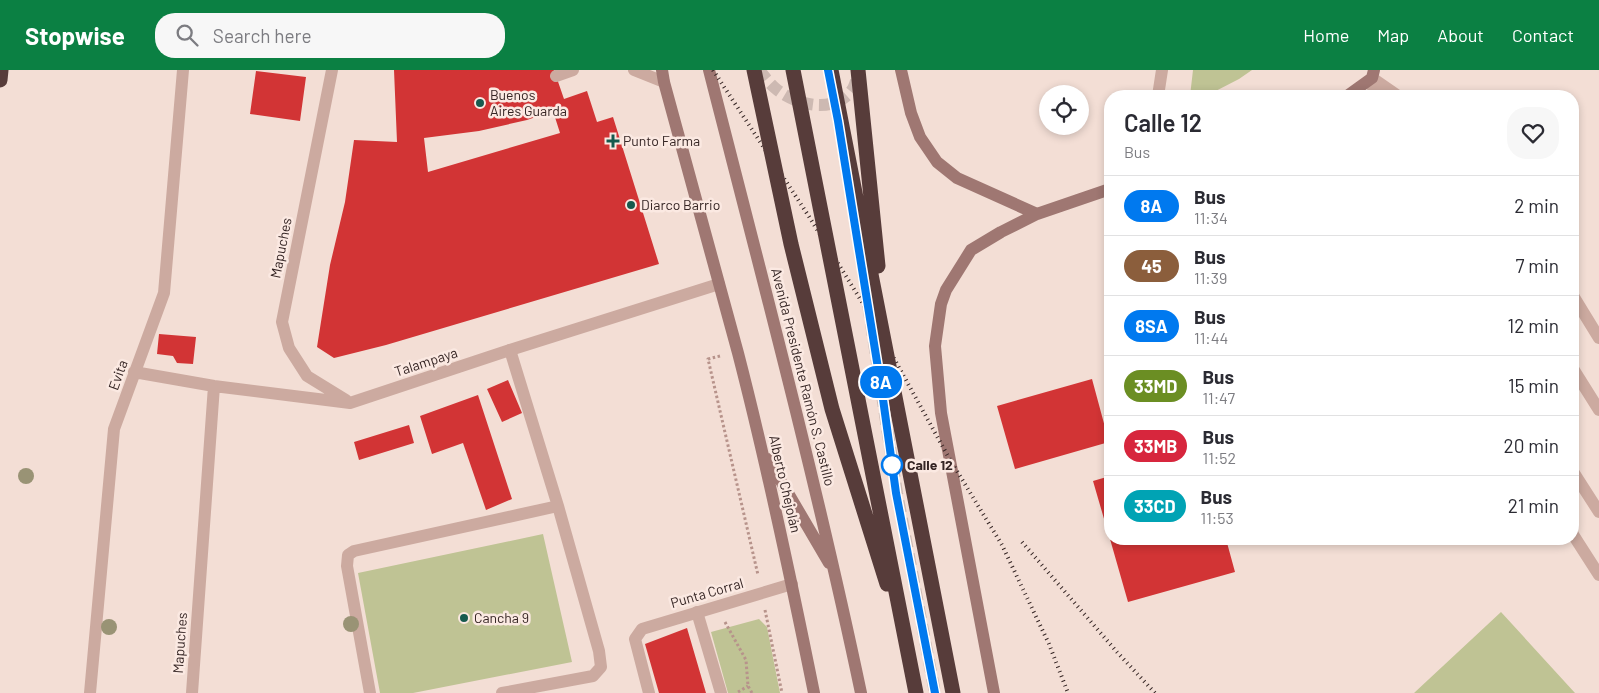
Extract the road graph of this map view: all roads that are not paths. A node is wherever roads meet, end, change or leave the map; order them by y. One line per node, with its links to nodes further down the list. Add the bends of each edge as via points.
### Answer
1 (1, 70): 16 (highway)
2 (183, 70): 28 (street, Evita, via 164,293)
3 (332, 70): 31 (street, Mapuches, via 282,322 289,348 308,376)
4 (573, 70): 14 (street)
5 (634, 70): 15 (street)
6 (709, 70): 38 (main road, Avenida Presidente Ramón S. Castillo)
7 (754, 70): 42 (highway, bridge, via 789,234 832,409)
8 (793, 70): 42 (highway, bridge)
9 (831, 70): 27 (highway, bridge)
10 (858, 70): 27 (highway, bridge)
11 (901, 70): 22 (main road, via 920,137 937,162 957,178)
12 (1162, 70): 17 (street)
13 (1373, 74): 18 (main road); 19 (street); 20 (street)
14 (556, 76)
15 (663, 76): 23 (main road)
16 (0, 80)
17 (1159, 90)
18 (1354, 90)
19 (1374, 90)
20 (1391, 90)
21 (1104, 191): 22 (main road)
22 (1037, 214): 53 (main road, via 971,250 946,290 935,346 943,426)
23 (719, 284): 26 (street, Talampaya); 33 (main road, Alberto Chejolán)
24 (1579, 305): 25 (street)
25 (1599, 338)
26 (510, 350): 31 (street, Talampaya); 35 (street)
27 (887, 358): 52 (highway, bridge)
28 (134, 372): 30 (street, Talampaya); 43 (street, Evita, via 114,429)
29 (1579, 378): 32 (street)
30 (214, 386): 31 (street, Talampaya); 44 (street, Mapuches)
31 (350, 403)
32 (1599, 410)
33 (762, 449): 38 (main road); 40 (main road, Alberto Chejolán)
34 (1579, 481): 36 (street)
35 (558, 506): 45 (street, via 354,551 348,555 347,566); 46 (street, via 601,667 593,676)
36 (1599, 512)
37 (1579, 544): 39 (street)
38 (836, 573): 50 (main road, Avenida Presidente Ramón S. Castillo)
39 (1599, 575)
40 (792, 584): 41 (street, Punta Corral); 49 (main road, Alberto Chejolán)
41 (696, 612): 47 (street, Punta Corral, via 642,629 635,639); 48 (street)
42 (910, 658): 51 (highway, bridge)
43 (90, 693)
44 (192, 693)
45 (370, 693)
46 (502, 693)
47 (649, 693)
48 (721, 693)
49 (814, 693)
50 (860, 693)
51 (916, 693)
52 (953, 693)
53 (994, 693)

